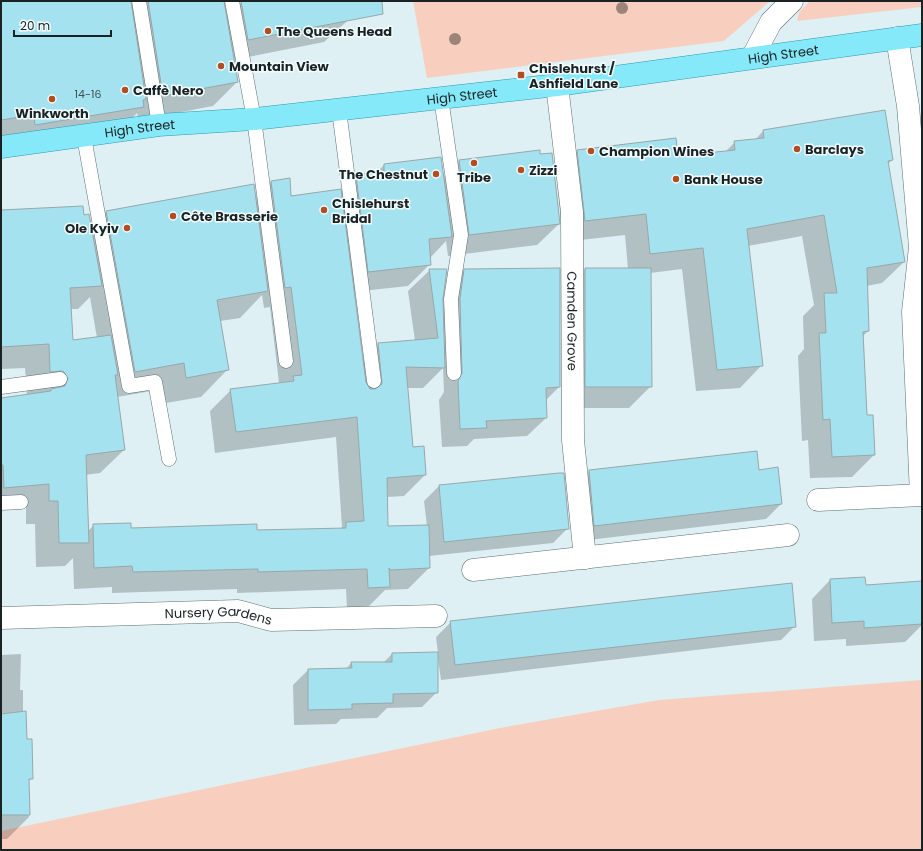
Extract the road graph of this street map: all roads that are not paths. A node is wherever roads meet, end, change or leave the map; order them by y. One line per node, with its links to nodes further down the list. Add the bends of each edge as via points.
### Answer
1 (139, 1): 11 (lane)
2 (232, 1): 10 (lane)
3 (792, 1): 6 (street, via 771,22)
4 (922, 35): 5 (main road, High Street)
5 (897, 38): 6 (main road, High Street); 20 (street, via 908,106 920,247 913,312 921,495)
6 (752, 58): 7 (main road, High Street)
7 (557, 85): 8 (main road, High Street); 24 (street, Camden Grove, via 572,212 573,440)
8 (441, 98): 9 (main road, High Street); 15 (lane, via 460,235 451,299)
9 (339, 110): 10 (main road, High Street); 17 (lane)
10 (254, 119): 11 (main road, High Street); 14 (lane)
11 (159, 126): 12 (main road, High Street)
12 (84, 137): 13 (main road, High Street); 19 (lane, via 129,386 156,382)
13 (1, 147)
14 (286, 361)
15 (454, 373)
16 (60, 379): 18 (lane)
17 (374, 382)
18 (1, 387)
19 (169, 459)
20 (818, 500)
21 (21, 502): 22 (lane)
22 (1, 503)
23 (788, 535): 24 (street)
24 (585, 558): 25 (street)
25 (473, 570)
26 (436, 616): 27 (street, Nursery Gardens, via 272,620 238,611)
27 (1, 618)

